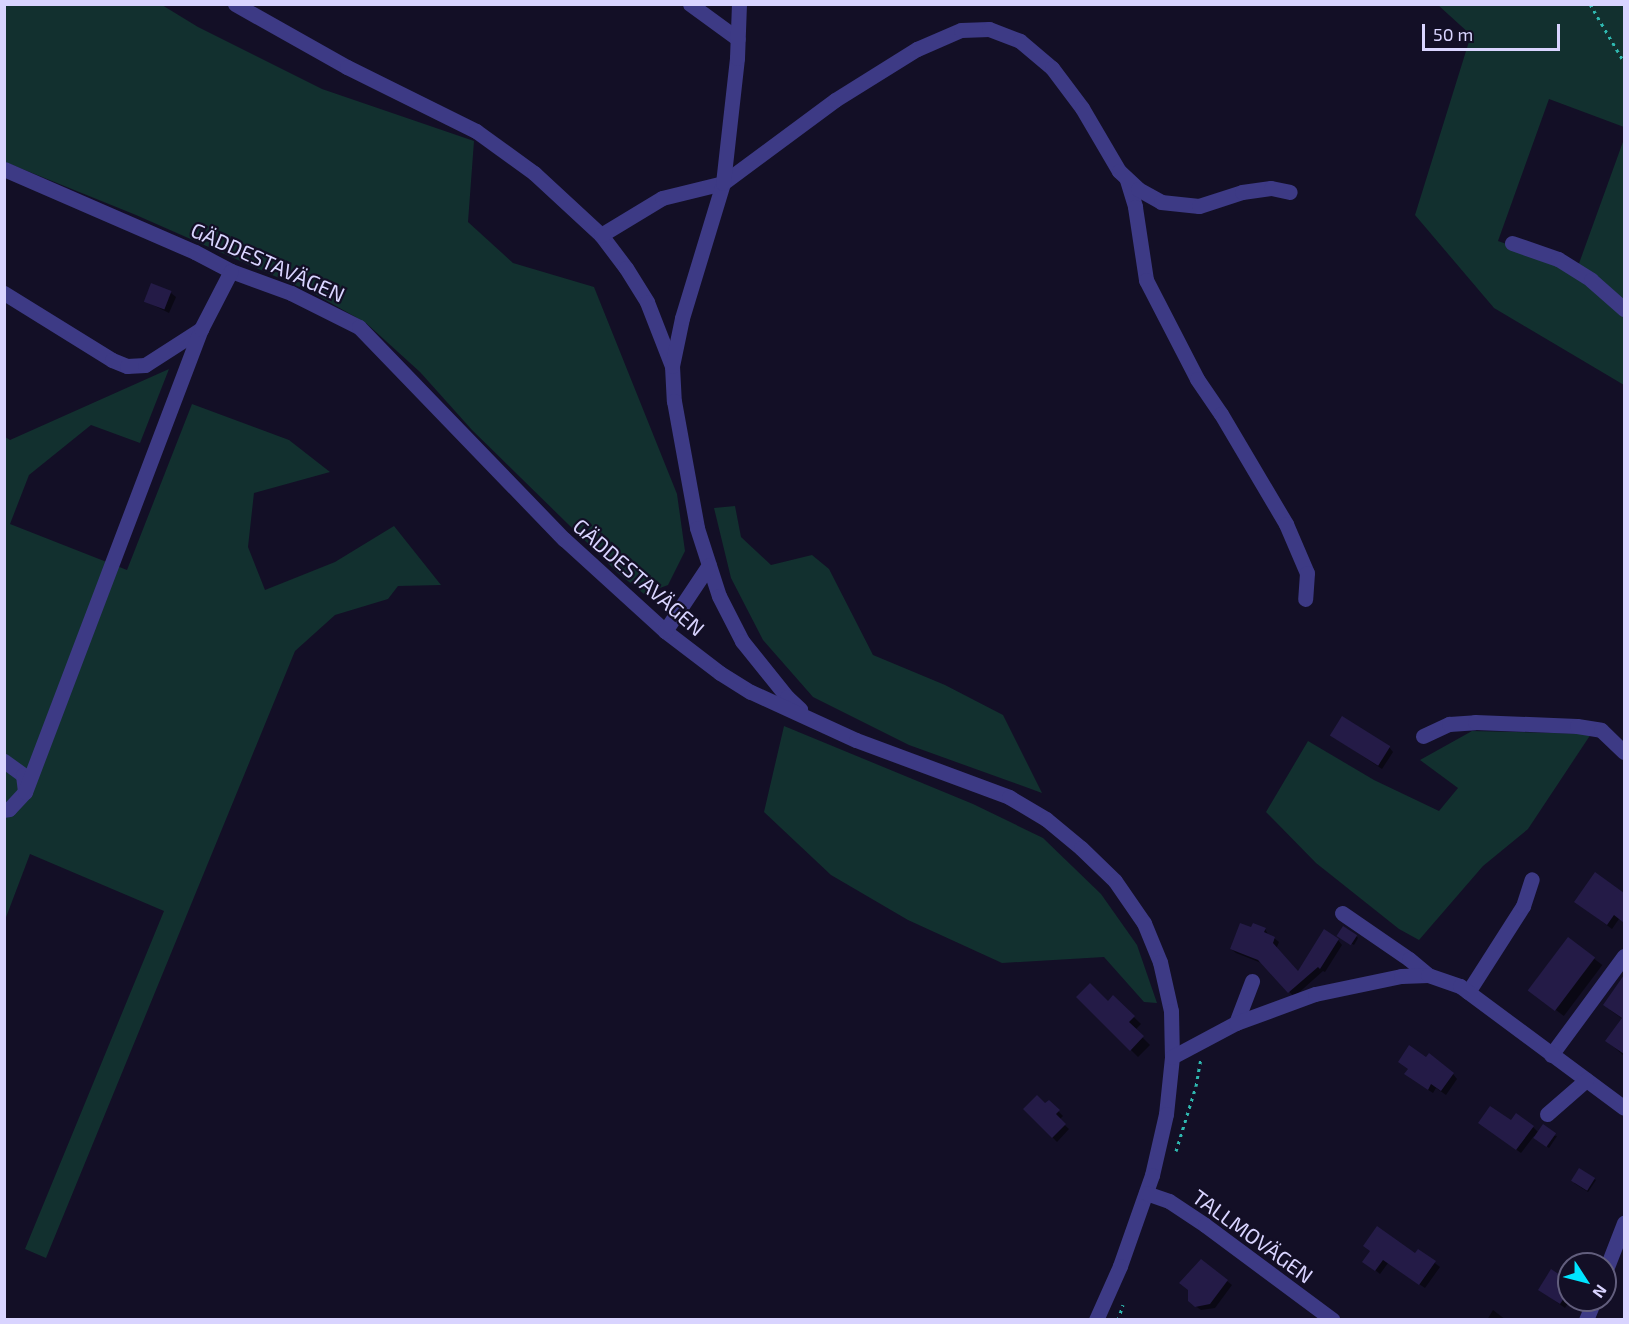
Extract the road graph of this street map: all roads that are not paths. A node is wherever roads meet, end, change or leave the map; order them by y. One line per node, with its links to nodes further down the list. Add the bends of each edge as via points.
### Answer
1 (235, 4): 9 (street, via 347,67 476,131 534,173)
2 (690, 4): 4 (street)
3 (739, 4): 4 (street)
4 (738, 39): 7 (street)
5 (4, 169): 11 (street, GÄDDESTAVÄGEN)
6 (1126, 177): 7 (street, via 1052,68 1020,41 989,29 961,30 917,49 835,100); 8 (street, via 1161,202 1199,206 1242,192 1270,188); 17 (street, via 1135,207 1146,280 1197,380 1286,524 1307,573)
7 (723, 183): 9 (street, via 662,198); 15 (street, via 682,318)
8 (1290, 192)
9 (601, 236): 15 (street, via 647,302)
10 (1512, 243): 13 (street, via 1558,259 1596,284)
11 (231, 271): 14 (street); 18 (street, GÄDDESTAVÄGEN, via 291,293 359,327 530,506)
12 (4, 292): 14 (street, via 127,366 145,365)
13 (1624, 309)
14 (201, 328): 23 (street)
15 (672, 366): 16 (street, via 674,401 697,528)
16 (709, 565): 18 (street); 19 (street, via 719,596 742,641 787,697)
17 (1305, 599)
18 (665, 631): 19 (street, GÄDDESTAVÄGEN, via 720,673)
19 (811, 719): 33 (street, GÄDDESTAVÄGEN, via 856,740 1009,797 1046,819 1081,848 1115,881 1143,923 1160,962 1171,1011)
20 (1423, 736): 21 (street, via 1449,724 1475,722 1577,726 1601,730)
21 (1624, 752)
22 (4, 761): 23 (street, via 23,775)
23 (25, 792): 24 (street)
24 (4, 810)
25 (1532, 879): 30 (street, via 1524,906)
26 (1342, 913): 28 (street)
27 (1624, 956): 32 (street)
28 (1428, 975): 30 (street); 31 (street, via 1401,976 1315,994)
29 (1252, 981): 31 (street)
30 (1468, 992): 32 (street)
31 (1236, 1023): 33 (street)
32 (1551, 1055): 34 (street)
33 (1172, 1057): 37 (street, GÄDDESTAVÄGEN, via 1166,1114)
34 (1586, 1080): 35 (street); 36 (street)
35 (1624, 1108)
36 (1547, 1114)
37 (1146, 1193): 40 (street, GÄDDESTAVÄGEN); 41 (street, TALLMOVÄGEN, via 1169,1201 1205,1225)
38 (1624, 1223): 39 (street)
39 (1613, 1252)
40 (1096, 1320)
41 (1333, 1320)

